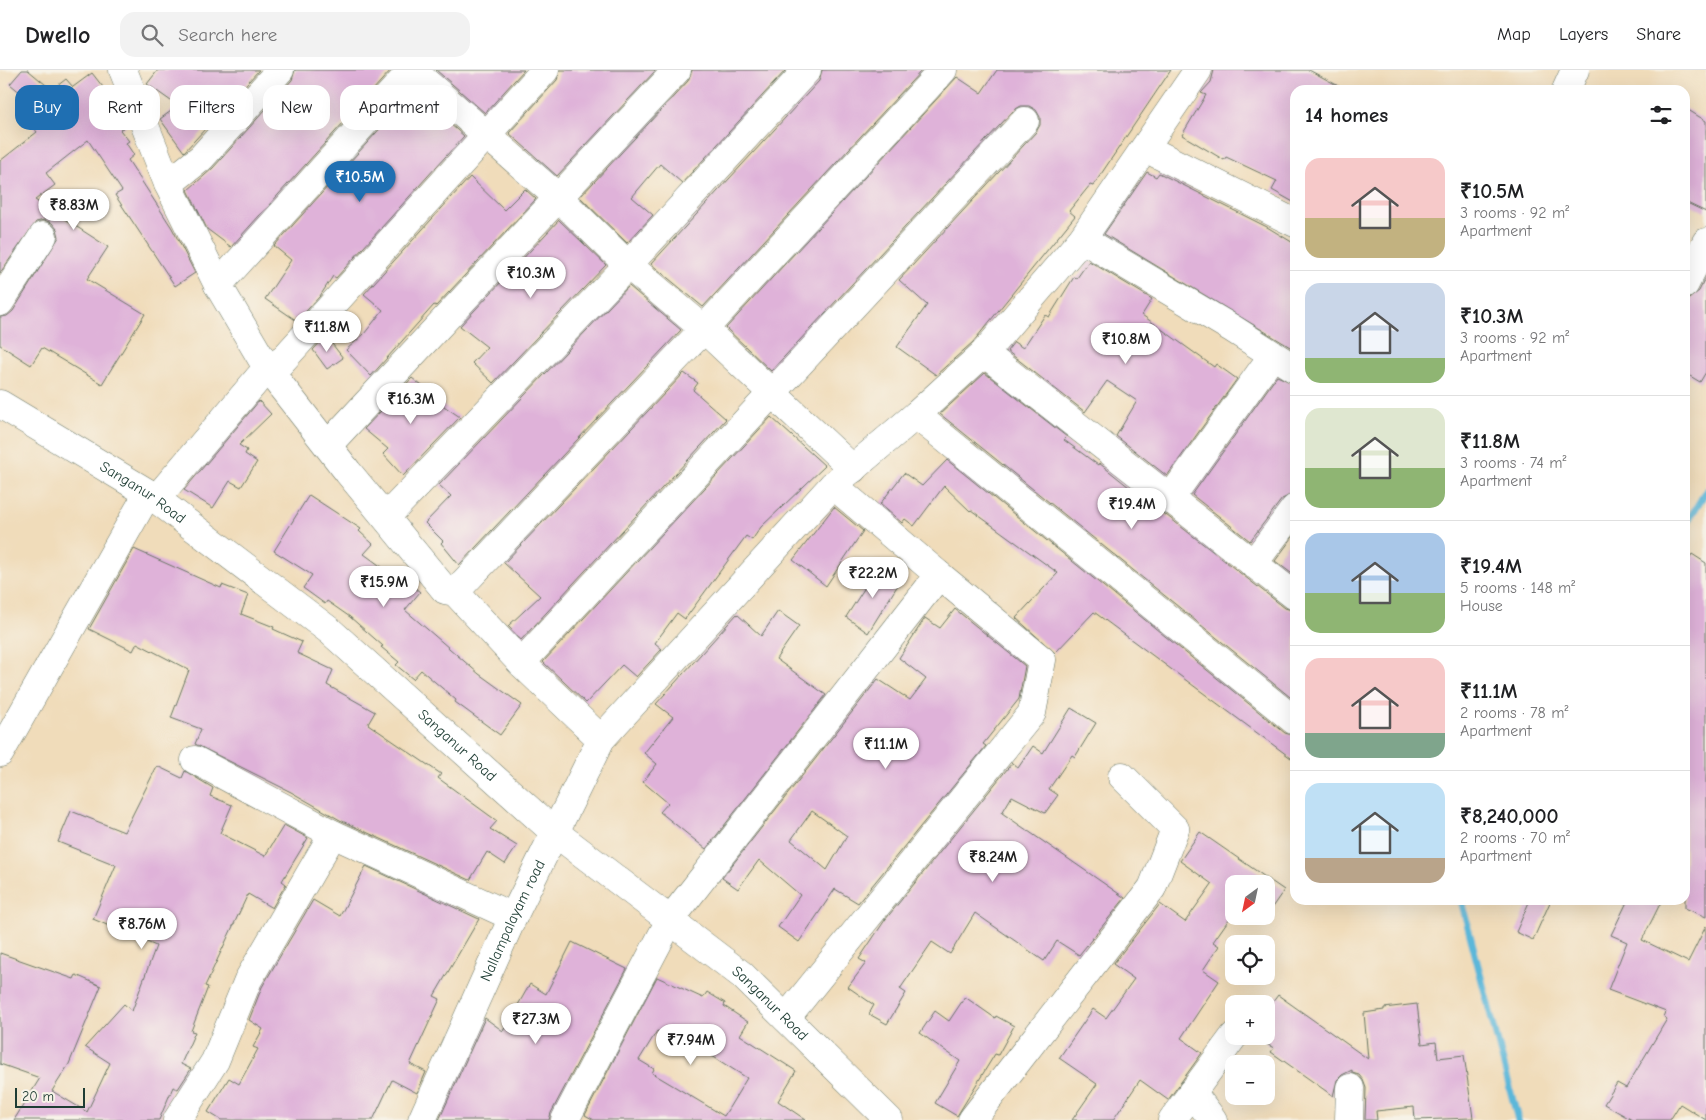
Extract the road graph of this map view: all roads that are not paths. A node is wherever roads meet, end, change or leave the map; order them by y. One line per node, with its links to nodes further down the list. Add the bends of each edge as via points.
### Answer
1 (123, 70): 14 (street)
2 (280, 70): 14 (street, via 201,158)
3 (412, 70): 12 (street); 22 (street)
4 (545, 70): 12 (street)
5 (677, 70): 15 (street)
6 (807, 70): 20 (street)
7 (943, 70): 24 (street)
8 (1575, 70): 10 (street)
9 (1194, 71): 13 (street, Nallampalayam road)
10 (1568, 85)
11 (1025, 121): 29 (street)
12 (487, 136): 15 (street); 28 (street)
13 (1145, 148): 16 (street); 18 (street, Nallampalayam road)
14 (168, 184): 22 (street)
15 (559, 198): 20 (street); 32 (street)
16 (1290, 220)
17 (43, 236): 23 (street)
18 (1082, 239): 25 (street, Nallampalayam road); 26 (street)
19 (1706, 242): 21 (street)
20 (628, 264): 24 (street); 37 (street)
21 (1690, 274)
22 (218, 285): 28 (street)
23 (0, 302)
24 (704, 329): 29 (street); 40 (street)
25 (984, 352): 31 (street, Nallampalayam road); 35 (street)
26 (1273, 355): 27 (street); 35 (street)
27 (1290, 366)
28 (269, 371): 32 (street); 34 (street)
29 (774, 394): 33 (street); 42 (street)
30 (0, 404): 34 (street, Sanganur Road)
31 (916, 415): 33 (street, Nallampalayam road); 43 (street)
32 (328, 444): 37 (street)
33 (843, 477): 39 (street); 44 (street, Nallampalayam road)
34 (152, 496): 45 (street); 48 (street, Sanganur Road, via 330,630)
35 (1169, 500): 38 (street)
36 (1290, 515): 38 (street)
37 (387, 516): 40 (street, via 445,590)
38 (1253, 564): 41 (street)
39 (939, 575): 51 (street); 52 (street, via 1042,660 1032,713)
40 (455, 592): 42 (street)
41 (1290, 592)
42 (521, 663): 44 (street)
43 (1290, 717)
44 (601, 739): 48 (street, Nallampalayam road)
45 (0, 753)
46 (195, 760): 49 (street)
47 (1122, 776): 60 (street, via 1175,829 1152,888)
48 (553, 831): 50 (street, Nallampalayam road); 51 (street, Sanganur Road)
49 (334, 834): 50 (street); 56 (street, via 248,980 215,1061)
50 (512, 917): 57 (street, Nallampalayam road)
51 (670, 920): 52 (street, Sanganur Road, via 742,975); 58 (street)
52 (786, 1018): 59 (street, Sanganur Road)
53 (1227, 1045): 55 (street)
54 (1350, 1088): 63 (street)
55 (1192, 1092): 61 (street); 62 (street)
56 (177, 1120)
57 (422, 1120)
58 (565, 1120)
59 (889, 1120)
60 (972, 1120)
61 (1172, 1120)
62 (1213, 1120)
63 (1349, 1120)

